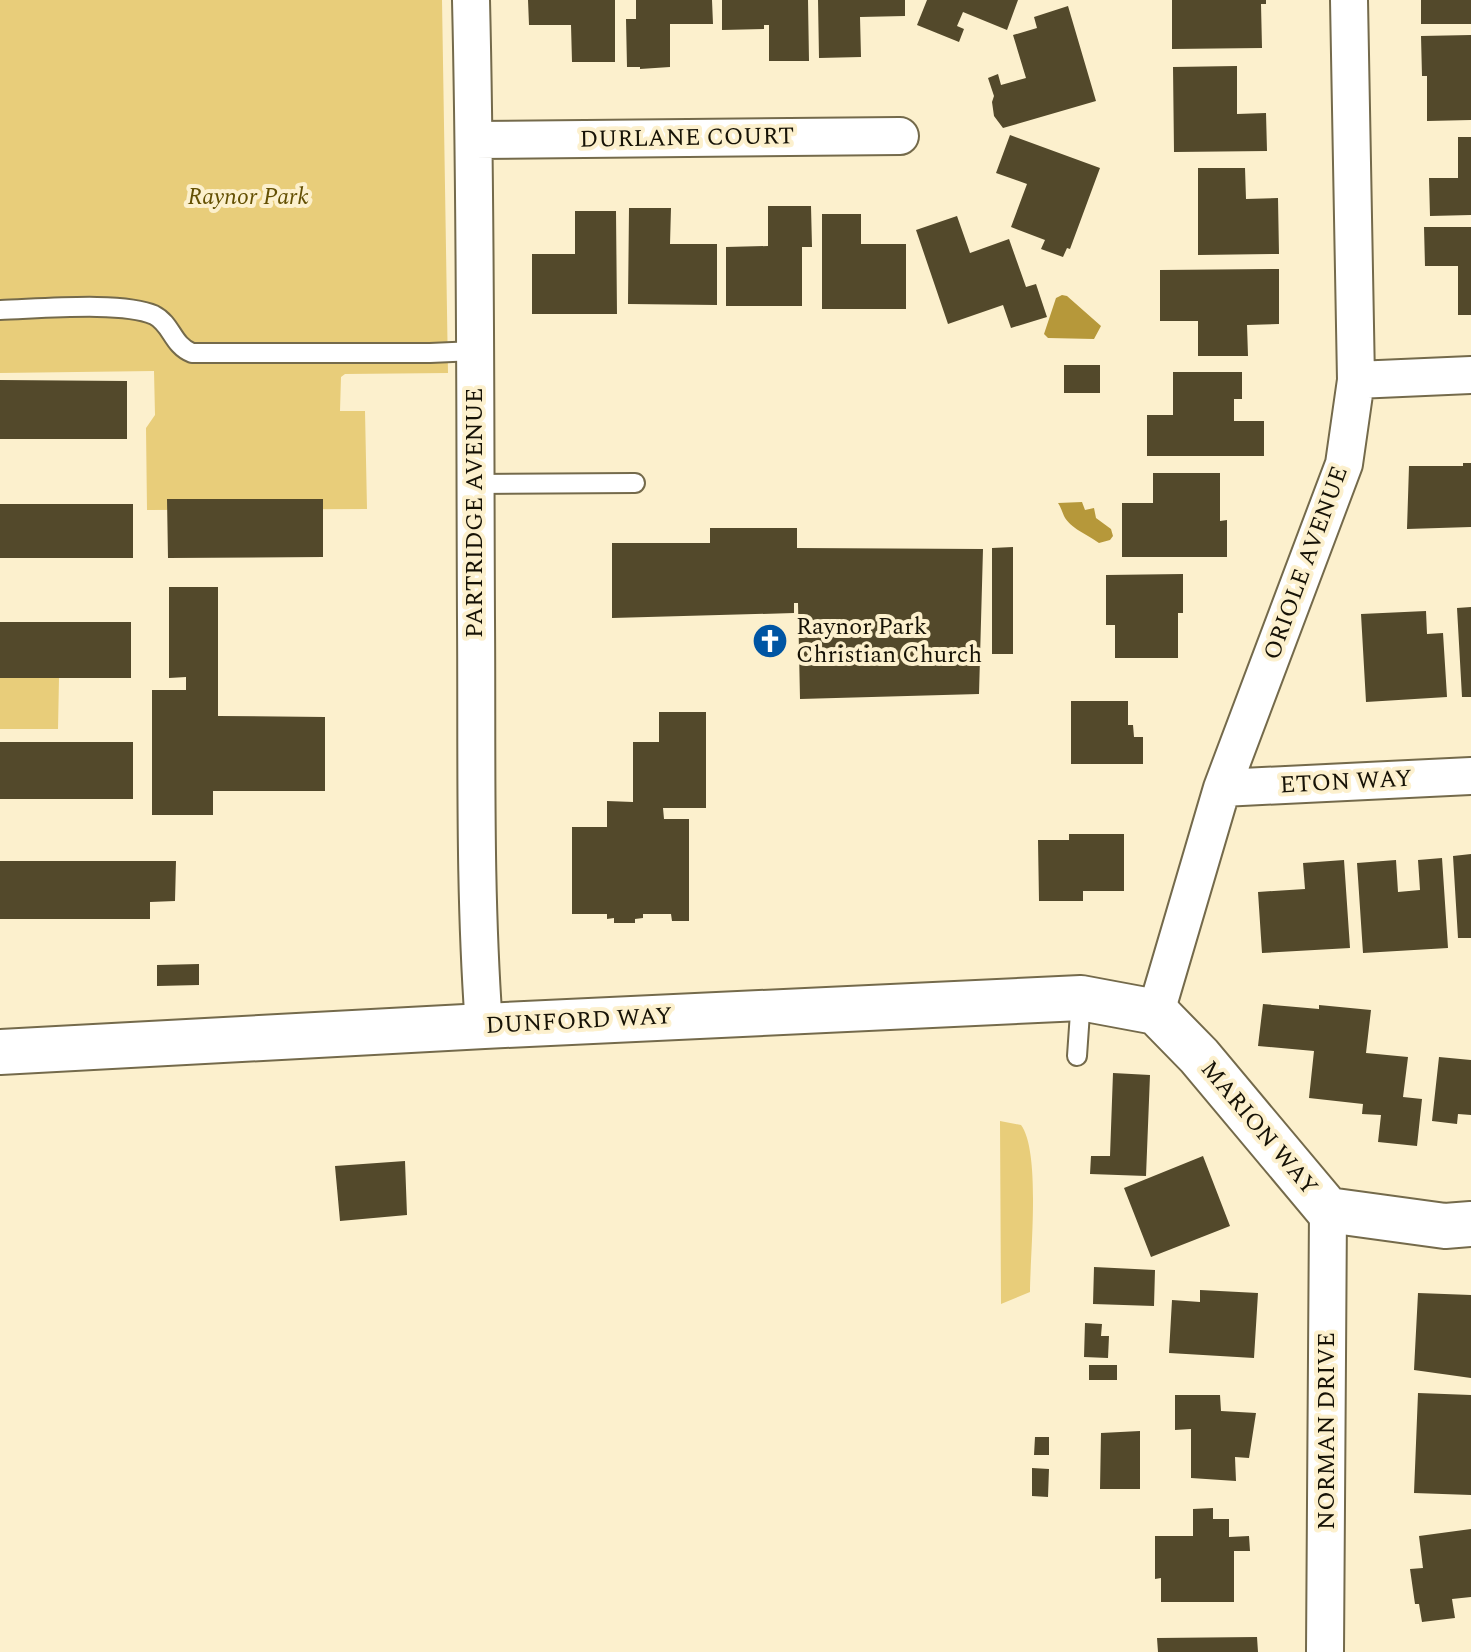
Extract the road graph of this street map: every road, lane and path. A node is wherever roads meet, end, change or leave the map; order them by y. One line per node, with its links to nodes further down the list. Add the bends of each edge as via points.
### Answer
1 (471, 0): 4 (street, PARTRIDGE AVENUE)
2 (1349, 0): 8 (street, ORIOLE AVENUE)
3 (900, 136): 4 (street, DURLANE COURT)
4 (474, 140): 6 (street, PARTRIDGE AVENUE)
5 (0, 310): 6 (lane, via 132,308 167,324 182,349 192,353)
6 (475, 351): 10 (street, PARTRIDGE AVENUE)
7 (1471, 375): 8 (street)
8 (1356, 380): 12 (street, ORIOLE AVENUE, via 1344,464)
9 (635, 483): 10 (lane)
10 (475, 484): 15 (street, PARTRIDGE AVENUE)
11 (1471, 776): 12 (street, ETON WAY)
12 (1222, 788): 14 (street, ORIOLE AVENUE)
13 (1081, 998): 14 (street, DUNFORD WAY); 15 (street, DUNFORD WAY); 17 (lane)
14 (1156, 1012): 18 (street, MARION WAY)
15 (484, 1026): 16 (street, DUNFORD WAY)
16 (0, 1052)
17 (1077, 1056)
18 (1328, 1210): 19 (street, MARION WAY, via 1445,1226); 20 (street, NORMAN DRIVE)
19 (1471, 1224)
20 (1325, 1652)

